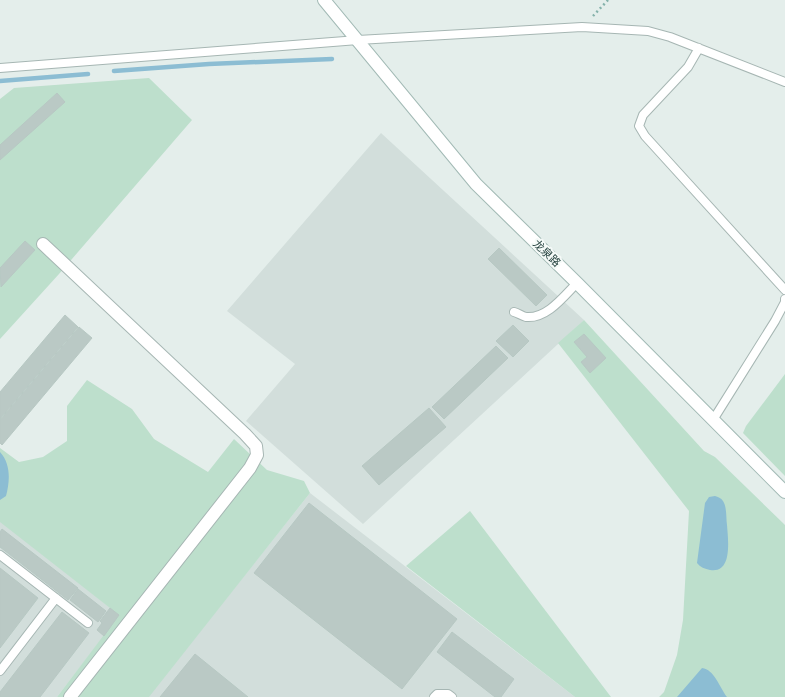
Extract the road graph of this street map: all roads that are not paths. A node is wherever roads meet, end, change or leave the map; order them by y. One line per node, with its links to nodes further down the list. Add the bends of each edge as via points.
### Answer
1 (324, 0): 2 (street, 龙泉路)
2 (358, 40): 3 (lane, via 582,27 648,31); 4 (lane); 7 (street, 龙泉路, via 476,184)
3 (699, 48): 5 (lane); 8 (lane, via 688,67 643,115 639,126 645,136)
4 (0, 68)
5 (785, 82)
6 (43, 244): 17 (street, via 245,434 256,446 257,455 250,468)
7 (577, 283): 10 (lane, via 550,310 538,316 525,317); 11 (street, 龙泉路)
8 (785, 290)
9 (785, 299): 11 (lane, via 775,321)
10 (514, 312)
11 (713, 420): 12 (street, 龙泉路)
12 (785, 492)
13 (0, 554): 14 (lane)
14 (56, 598): 15 (lane); 16 (lane)
15 (88, 623)
16 (0, 671)
17 (70, 697)
18 (434, 697): 19 (lane, via 437,694 448,694)
19 (452, 697)

